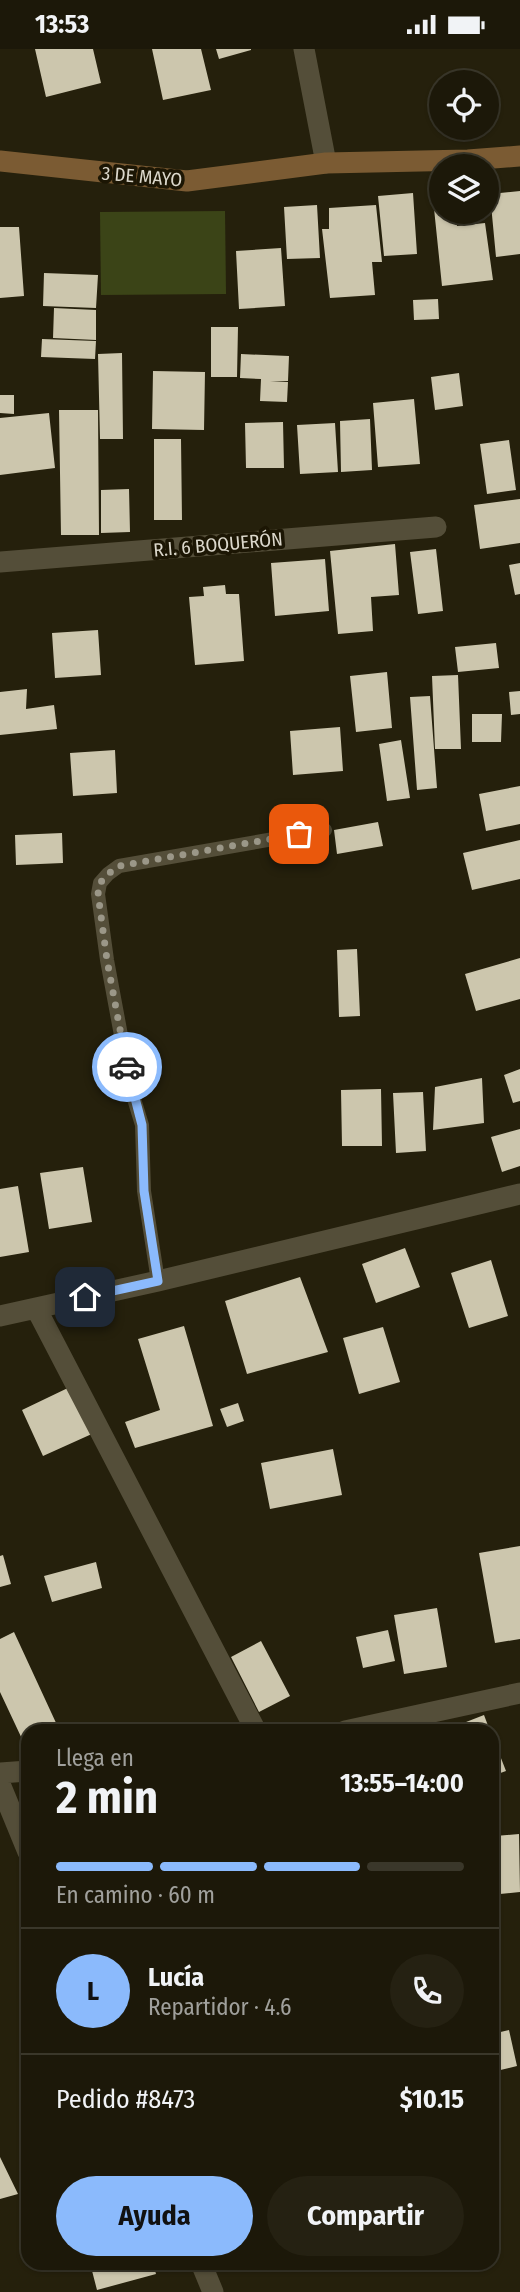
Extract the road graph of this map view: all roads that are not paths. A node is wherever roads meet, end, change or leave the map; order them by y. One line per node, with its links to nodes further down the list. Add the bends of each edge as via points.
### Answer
1 (304, 49): 4 (street)
2 (520, 156): 4 (street, 3 DE MAYO)
3 (0, 162): 4 (street, 3 DE MAYO, via 187,181)
4 (326, 163)
5 (436, 527): 6 (street, R.I. 6 BOQUERÓN)
6 (0, 562)
7 (325, 829): 9 (lane, via 119,866 100,883 107,960 142,1125 144,1191)
8 (520, 1194): 9 (street)
9 (158, 1281): 10 (street)
10 (36, 1308): 11 (street); 13 (street)
11 (0, 1316)
12 (520, 1693): 14 (street)
13 (252, 1724)
14 (377, 1724)
15 (21, 1772): 16 (street)
16 (0, 1773)
17 (0, 1784): 18 (street)
18 (21, 1835)
19 (204, 2270): 20 (street)
20 (213, 2292)

